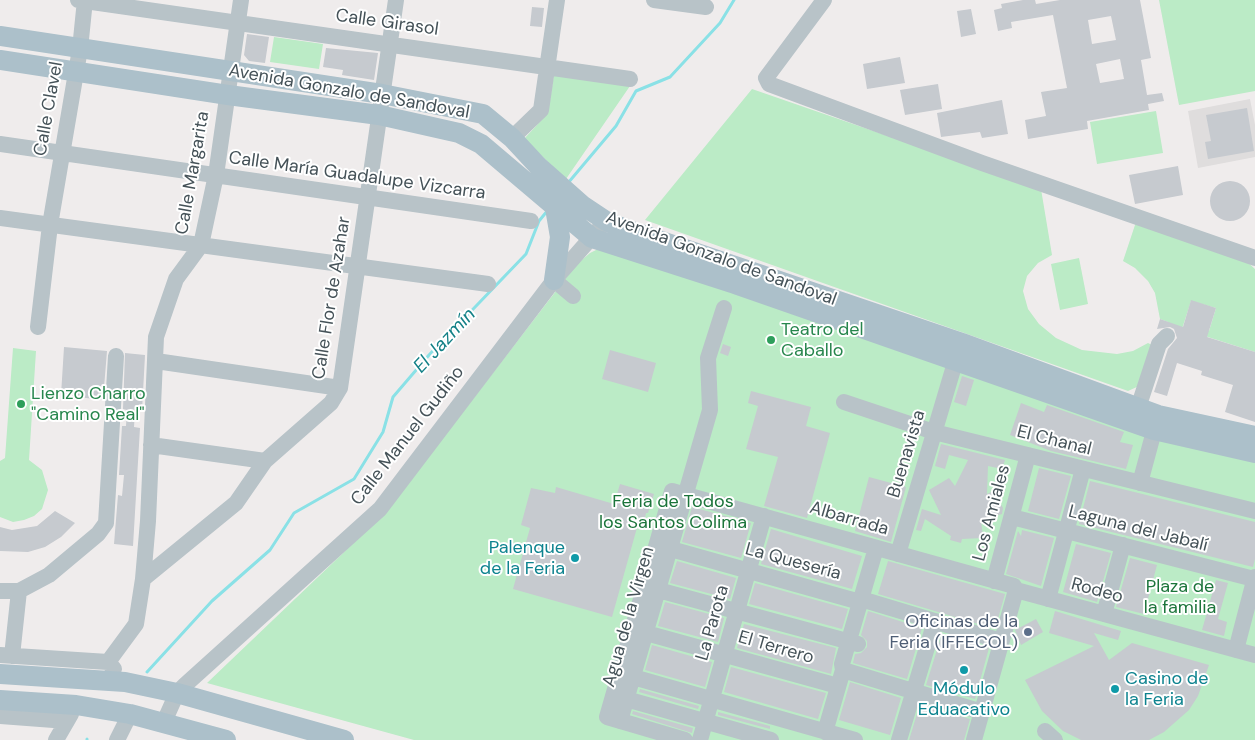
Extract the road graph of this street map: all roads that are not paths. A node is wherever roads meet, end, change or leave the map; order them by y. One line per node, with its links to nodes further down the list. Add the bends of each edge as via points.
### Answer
1 (83, 0): 8 (street, Calle Girasol); 11 (street, Calle Clavel)
2 (242, 0): 8 (street, Calle Margarita)
3 (396, 0): 10 (street, Calle Flor de Azahar)
4 (557, 0): 13 (street)
5 (654, 0): 7 (street)
6 (824, 0): 32 (street, via 766,78 769,84 990,166)
7 (706, 7)
8 (238, 23): 10 (street, Calle Girasol); 15 (street, Calle Margarita)
9 (0, 36): 11 (main road, Avenida Gonzalo de Sandoval)
10 (389, 44): 13 (street, Calle Girasol); 17 (street, Calle Flor de Azahar)
11 (80, 49): 14 (street, Calle Clavel); 15 (main road, Avenida Gonzalo de Sandoval)
12 (0, 60): 14 (main road, Avenida Gonzalo de Sandoval)
13 (547, 66): 16 (street, Calle Girasol); 20 (street, via 541,110)
14 (76, 71): 18 (main road, Avenida Gonzalo de Sandoval); 22 (street, Calle Clavel)
15 (231, 72): 17 (main road, Avenida Gonzalo de Sandoval); 18 (street, Calle Margarita)
16 (630, 79)
17 (382, 94): 19 (street, Calle Flor de Azahar); 20 (main road, Avenida Gonzalo de Sandoval, via 483,114)
18 (228, 95): 19 (main road, Avenida Gonzalo de Sandoval); 23 (street, Calle Margarita)
19 (379, 115): 24 (street, Calle Flor de Azahar); 25 (main road, Avenida Gonzalo de Sandoval, via 459,133 481,144)
20 (512, 138): 27 (main road, Avenida Gonzalo de Sandoval, via 564,189)
21 (0, 144): 22 (street, Calle María Guadalupe Vizcarra)
22 (62, 153): 23 (street, Calle María Guadalupe Vizcarra); 29 (street, Calle Clavel)
23 (216, 175): 24 (street, Calle María Guadalupe Vizcarra); 31 (street, Calle Margarita)
24 (367, 198): 28 (street, Calle María Guadalupe Vizcarra); 33 (street, Calle Flor de Azahar)
25 (552, 206): 30 (main road, Avenida Gonzalo de Sandoval); 34 (main road, via 560,237)
26 (0, 218): 29 (street)
27 (606, 221): 30 (street, Calle Manuel Gudiño); 45 (main road, Avenida Gonzalo de Sandoval, via 962,343)
28 (530, 222)
29 (50, 224): 31 (street); 38 (street, Calle Clavel)
30 (592, 238): 34 (street, Calle Manuel Gudiño); 46 (main road, Avenida Gonzalo de Sandoval)
31 (201, 245): 33 (street); 41 (street, Calle Margarita, via 176,279 156,337)
32 (1255, 258)
33 (358, 266): 35 (street); 43 (street, Calle Flor de Azahar)
34 (554, 280): 36 (street); 91 (street, Calle Manuel Gudiño, via 380,509)
35 (488, 284)
36 (573, 296)
37 (724, 308): 55 (street, Agua de la Virgen, via 708,358 710,410)
38 (38, 327)
39 (1167, 336): 45 (street, via 1159,344)
40 (116, 356): 71 (street, via 106,523 98,534 49,575)
41 (156, 361): 43 (street); 49 (street, Calle Margarita)
42 (954, 366): 47 (street, Buenavista)
43 (340, 388): 52 (street, Calle Flor de Azahar, via 326,408)
44 (844, 402): 47 (street, El Chanal)
45 (1138, 408): 46 (main road, Avenida Gonzalo de Sandoval)
46 (1156, 423): 48 (main road, Avenida Gonzalo de Sandoval); 50 (main road, Avenida Gonzalo de Sandoval); 54 (street)
47 (934, 432): 51 (street, El Chanal); 63 (street, Buenavista)
48 (1255, 436)
49 (151, 445): 52 (street); 66 (street, Calle Margarita)
50 (1255, 453)
51 (1028, 455): 53 (street, El Chanal); 58 (street, Los Amiales)
52 (265, 461): 66 (street, Calle Flor de Azahar, via 236,503)
53 (1083, 469): 54 (street, El Chanal); 59 (street)
54 (1140, 483): 56 (street, El Chanal)
55 (679, 493): 57 (street, Albarrada); 61 (street, Agua de la Virgen)
56 (1255, 512)
57 (764, 516): 62 (street, Albarrada); 64 (street, La Parota)
58 (1012, 517): 59 (street, Laguna del Jabalí); 67 (street, Los Amiales)
59 (1066, 531): 60 (street, Laguna del Jabalí); 72 (street)
60 (1123, 545): 65 (street, Laguna del Jabalí); 75 (street)
61 (663, 547): 64 (street, La Quesería); 70 (street, Agua de la Virgen); 99 (street, Agua de la Virgen)
62 (876, 548): 63 (street, Albarrada); 73 (street)
63 (898, 554): 67 (street, Albarrada)
64 (748, 571): 73 (street, La Quesería); 74 (street, La Parota)
65 (1255, 578): 80 (street)
66 (143, 579): 84 (street, Calle Margarita, via 136,624)
67 (994, 581): 68 (street, Albarrada)
68 (1015, 588): 72 (street, Rodeo); 78 (street)
69 (0, 590): 71 (street)
70 (658, 590): 74 (street); 77 (street, Agua de la Virgen)
71 (19, 592): 81 (street)
72 (1048, 599): 75 (street, Rodeo)
73 (864, 601): 76 (street, La Quesería); 79 (street)
74 (737, 611): 79 (street); 82 (street, La Parota)
75 (1104, 614): 80 (street, Rodeo)
76 (935, 621): 78 (street, La Quesería); 90 (street)
77 (646, 632): 82 (street, El Terrero); 87 (street, Agua de la Virgen)
78 (1002, 641): 95 (street)
79 (853, 643): 85 (street, via 842,664)
80 (1236, 650): 83 (street, Rodeo)
81 (6, 655): 84 (street)
82 (724, 655): 89 (street, El Terrero); 94 (street, La Parota)
83 (1255, 655)
84 (108, 662): 88 (street)
85 (847, 671): 89 (street); 90 (street)
86 (0, 674): 88 (main road)
87 (633, 678): 92 (street, Agua de la Virgen); 94 (street)
88 (125, 682): 91 (main road)
89 (838, 686): 102 (street)
90 (914, 691): 95 (street); 111 (street)
91 (177, 694): 101 (street, Calle Manuel Gudiño); 106 (main road)
92 (626, 699): 99 (street, Agua de la Virgen); 100 (street)
93 (0, 700): 96 (main road)
94 (712, 700): 100 (street, La Parota); 102 (street)
95 (982, 712): 112 (street)
96 (71, 713): 97 (main road); 98 (street); 103 (street)
97 (130, 714): 101 (main road); 104 (street)
98 (0, 716)
99 (613, 719): 107 (street)
100 (706, 721): 108 (street, La Parota); 109 (street)
101 (164, 722): 105 (main road)
102 (825, 732): 110 (street)
103 (56, 740)
104 (117, 740)
105 (226, 740)
106 (344, 740)
107 (685, 740)
108 (700, 740)
109 (771, 740)
110 (854, 740)
111 (899, 740)
112 (974, 740)

